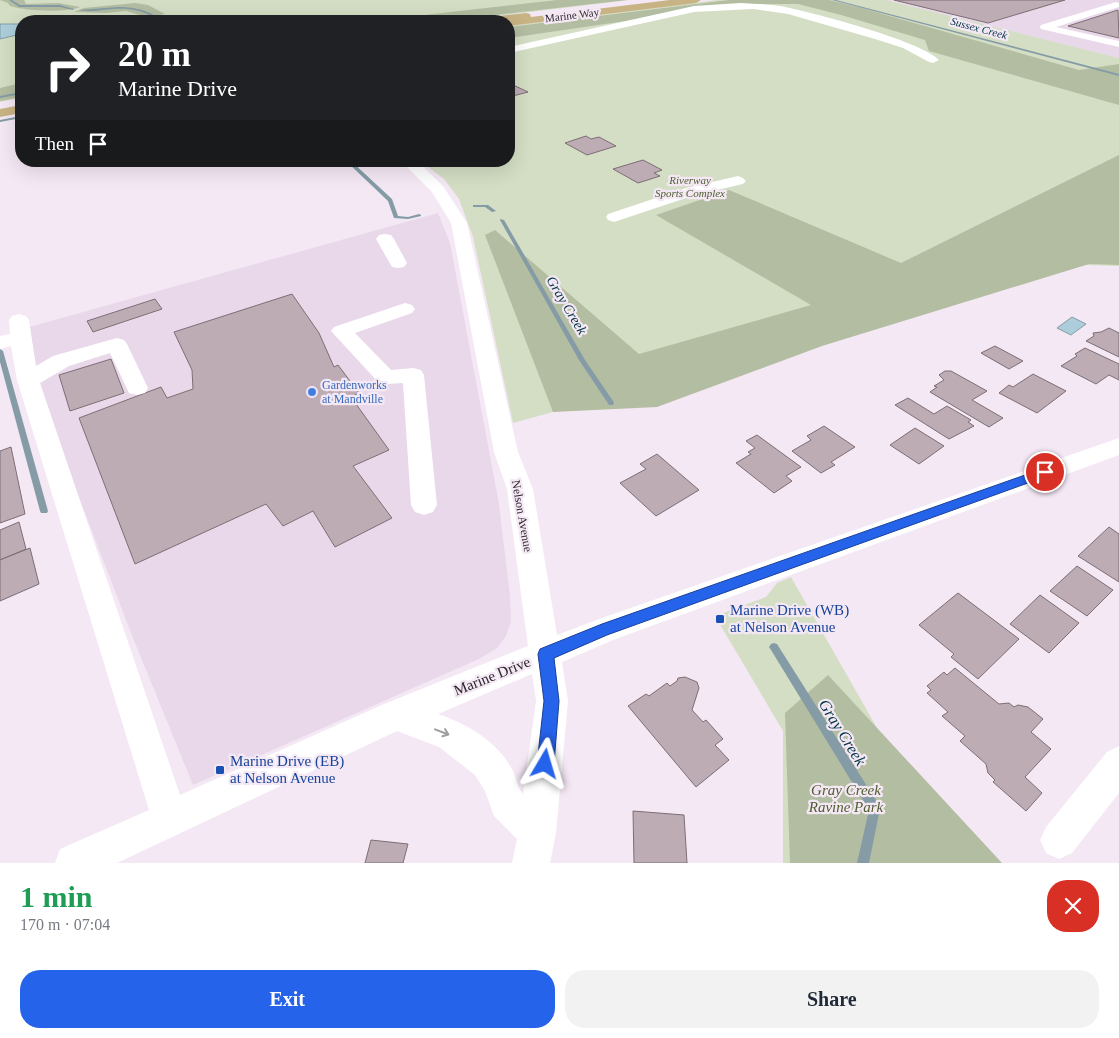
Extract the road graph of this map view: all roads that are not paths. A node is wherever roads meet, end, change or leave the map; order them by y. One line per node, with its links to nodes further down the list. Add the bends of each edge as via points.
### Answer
1 (657, 0): 5 (main road, Marine Way)
2 (696, 0): 6 (main road, Marine Way)
3 (1093, 0): 4 (street)
4 (1117, 5): 7 (street, via 1046,27)
5 (515, 17)
6 (515, 22)
7 (1119, 44)
8 (515, 49): 9 (street, via 719,6 788,11 922,52)
9 (934, 60)
10 (15, 103): 11 (main road)
11 (0, 106)
12 (15, 110): 13 (main road)
13 (0, 113)
14 (414, 167): 25 (street, Nelson Avenue, via 438,189 459,223 506,452 520,489)
15 (738, 181): 16 (street, via 691,191)
16 (614, 217)
17 (385, 239): 18 (street)
18 (398, 263)
19 (405, 309): 24 (street, via 341,331 386,377 413,375)
20 (13, 334): 21 (street)
21 (28, 380): 22 (street, via 61,361 118,344); 28 (street)
22 (137, 388)
23 (1119, 446): 25 (street, Marine Drive)
24 (424, 505)
25 (546, 654): 26 (street, Marine Drive); 30 (street, Nelson Avenue, via 552,701)
26 (396, 715): 28 (street, Marine Drive); 30 (street, one-way to 30, via 450,735 487,763)
27 (1119, 764): 29 (street)
28 (170, 819): 31 (street, Marine Drive)
29 (1059, 840)
30 (534, 848)
31 (74, 863)

